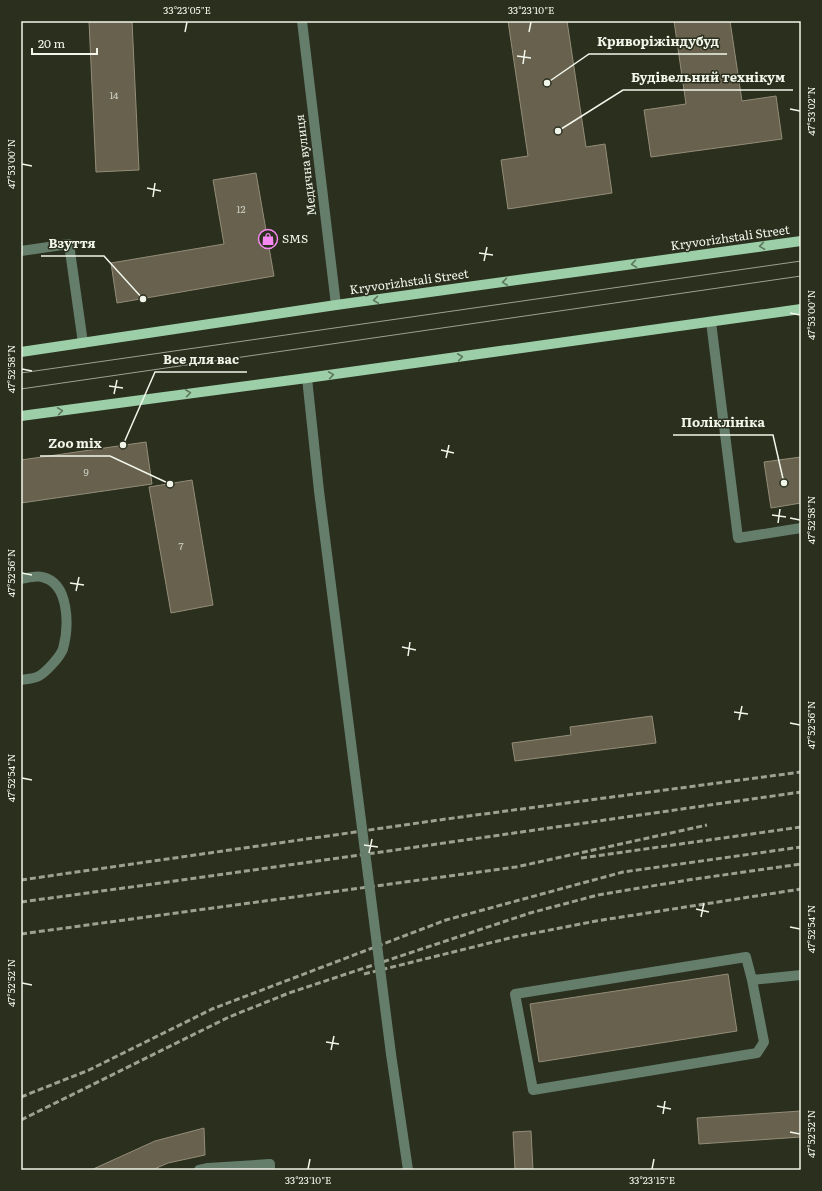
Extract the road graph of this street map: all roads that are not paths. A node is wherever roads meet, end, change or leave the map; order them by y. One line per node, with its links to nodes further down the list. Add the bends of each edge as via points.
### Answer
1 (302, 21): 4 (street, Медична вулиця)
2 (801, 241): 4 (main road, Kryvorizhstali Street, one-way to 4)
3 (21, 251): 7 (street, via 69,244)
4 (336, 305): 7 (main road, Kryvorizhstali Street)
5 (801, 309): 6 (main road)
6 (712, 322): 9 (main road, one-way to 6); 11 (street, via 738,538)
7 (83, 343): 8 (main road, Kryvorizhstali Street)
8 (21, 352)
9 (307, 378): 10 (main road, one-way to 9); 18 (street, bridge, via 319,492)
10 (21, 416)
11 (801, 528)
12 (21, 579): 13 (street, via 42,577 56,584 66,604 66,630 62,650 52,665 38,676)
13 (21, 680)
14 (801, 975): 15 (street)
15 (752, 980): 15 (street, via 746,957 515,994 533,1090 758,1053 764,1042)
16 (198, 1170): 17 (street, via 270,1164)
17 (270, 1170)
18 (408, 1170)

